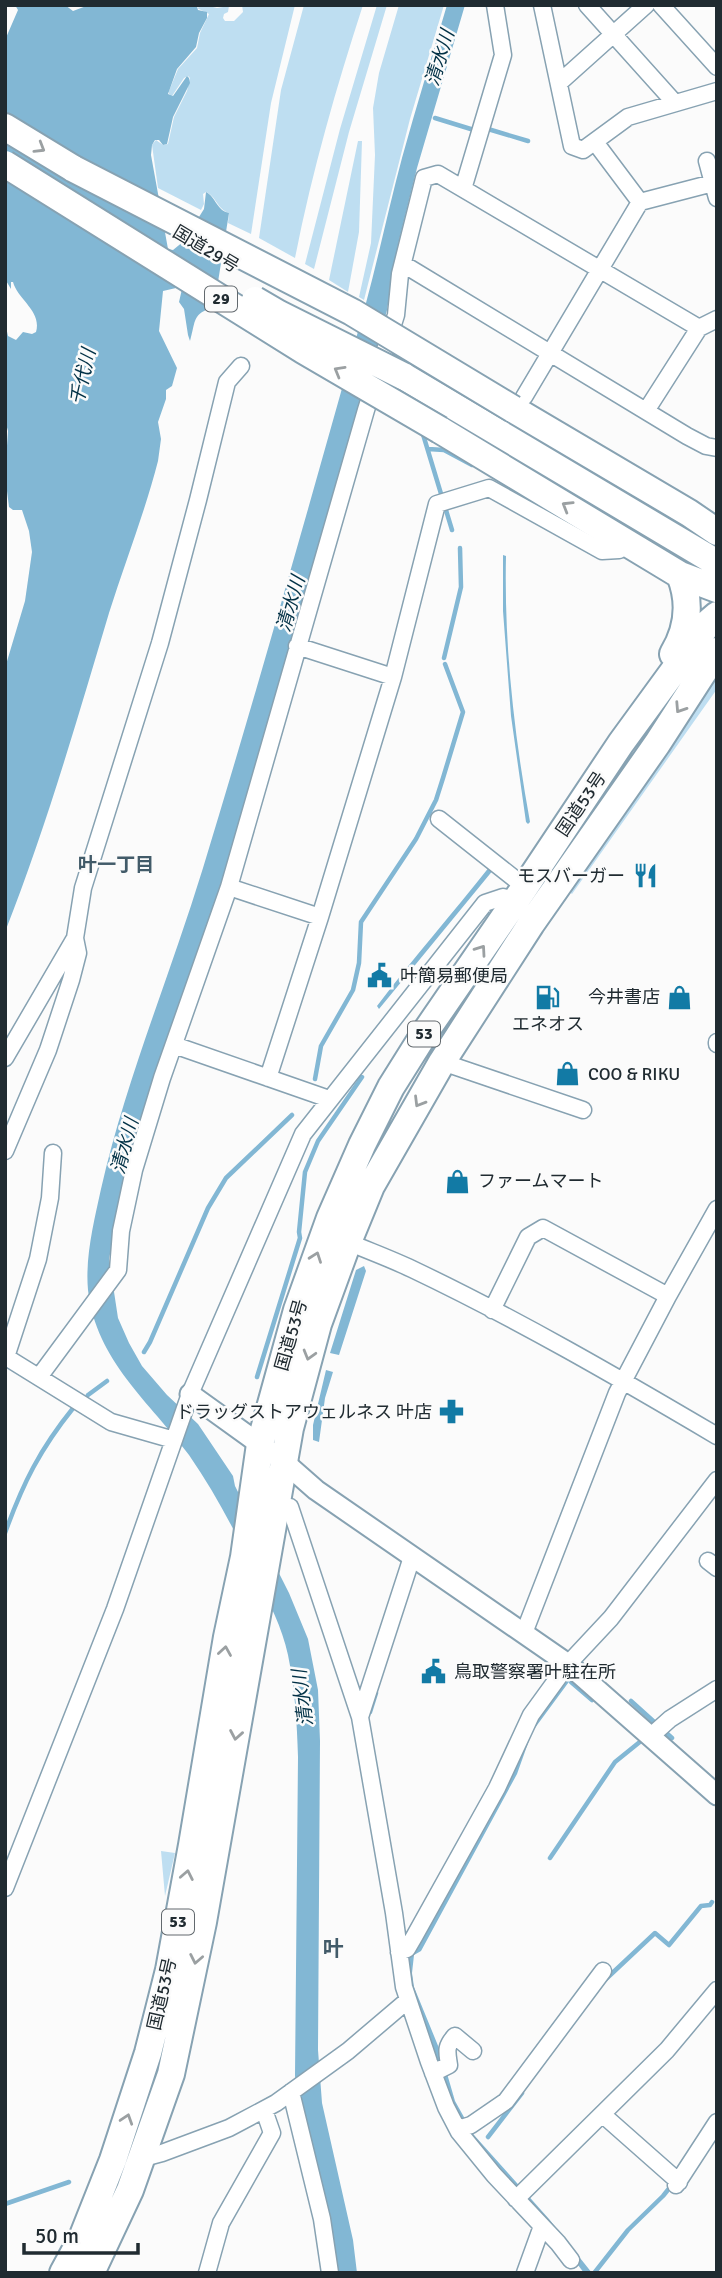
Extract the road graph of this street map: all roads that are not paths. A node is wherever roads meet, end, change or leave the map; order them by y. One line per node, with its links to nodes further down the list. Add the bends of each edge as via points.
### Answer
1 (495, 5): 17 (street, via 503,55)
2 (542, 5): 8 (street)
3 (587, 5): 6 (street)
4 (646, 5): 6 (street)
5 (661, 5): 7 (street)
6 (615, 35): 8 (street); 10 (street)
7 (717, 68)
8 (559, 83): 12 (street, via 572,146 583,150)
9 (717, 91): 10 (street)
10 (676, 103): 12 (street, via 628,117)
11 (5, 127): 16 (highway, 国道29号 / 29, one-way to 16)
12 (595, 142): 19 (street)
13 (5, 150): 26 (highway, 国道29号 / 29, bridge, via 279,314)
14 (707, 161): 18 (street)
15 (5, 164): 33 (highway, 29, one-way to 15, bridge, via 303,350)
16 (74, 169): 26 (highway, 国道29号 / 29, bridge); 27 (highway, 29, bridge)
17 (463, 189): 20 (street, via 438,174 424,178); 21 (street)
18 (715, 191): 19 (street)
19 (640, 202): 21 (street)
20 (403, 264): 24 (street); 39 (street, via 396,315)
21 (600, 270): 23 (street); 24 (street)
22 (717, 319): 23 (street)
23 (699, 328): 28 (street)
24 (550, 353): 27 (street); 28 (street)
25 (241, 366): 47 (street, via 227,382 160,643 83,888)
26 (407, 369): 34 (highway, 29); 35 (highway, 国道29号 / 29)
27 (519, 403): 30 (highway, 29)
28 (646, 411): 29 (street)
29 (717, 449)
30 (689, 513): 31 (highway); 32 (highway, 29)
31 (717, 523)
32 (717, 532)
33 (625, 541): 36 (highway, 29); 41 (street, via 619,550 602,551 489,488 437,504)
34 (717, 550)
35 (717, 563)
36 (680, 575): 37 (highway, 29); 42 (highway, via 687,601 681,641)
37 (717, 589)
38 (717, 615): 42 (highway, 国道53号 / 53)
39 (297, 646): 41 (street); 44 (street)
40 (713, 660): 50 (highway, 国道53号 / 53, one-way to 50)
41 (393, 677): 46 (street)
42 (621, 743): 45 (highway, 国道53号 / 53)
43 (439, 819): 45 (street)
44 (229, 887): 46 (street); 48 (street)
45 (520, 893): 52 (street, via 485,903); 65 (highway, 国道53号 / 53, one-way to 45, via 297,1310 362,1145 391,1087)
46 (320, 917): 51 (street)
47 (75, 938): 49 (street); 54 (street, via 78,953 48,1050)
48 (174, 1045): 51 (street); 60 (street, via 134,1171 118,1270)
49 (5, 1058)
50 (442, 1062): 53 (street); 57 (highway, 国道53号 / 53, one-way to 57, via 371,1186)
51 (268, 1078): 52 (street)
52 (329, 1099): 62 (street, via 303,1134)
53 (583, 1110)
54 (5, 1151)
55 (53, 1153): 60 (street, via 38,1259 6,1357)
56 (717, 1209): 58 (street)
57 (348, 1241): 59 (street); 66 (highway, 国道53号 / 53, one-way to 66, via 318,1324)
58 (668, 1296): 59 (street, via 543,1228 528,1237); 61 (street)
59 (492, 1310): 61 (street)
60 (39, 1377): 64 (street, via 111,1422)
61 (623, 1380): 63 (street); 71 (street)
62 (190, 1394): 64 (street); 65 (street)
63 (717, 1436)
64 (174, 1440): 77 (street, via 115,1609)
65 (260, 1444): 66 (street); 69 (highway, 国道53号 / 53, via 250,1512)
66 (284, 1461): 69 (highway, 国道53号 / 53); 70 (street, via 316,1490)
67 (717, 1480): 72 (street, via 611,1618)
68 (290, 1507): 74 (street)
69 (256, 1552): 89 (highway, 国道53号 / 53, one-way to 89, via 261,1595 191,1982 171,2074); 90 (highway, 国道53号 / 53, one-way to 69, via 169,1970 227,1637)
70 (412, 1557): 71 (street); 74 (street)
71 (524, 1633): 72 (street)
72 (568, 1664): 75 (street); 78 (street, via 525,1724 466,1847 407,1949)
73 (717, 1689): 75 (street)
74 (360, 1717): 78 (street)
75 (651, 1736): 76 (street)
76 (717, 1795)
77 (5, 1888)
78 (400, 1952): 81 (street)
79 (603, 1971): 88 (street, via 506,2101)
80 (717, 1990): 86 (street, via 667,2050)
81 (408, 2000): 83 (street); 84 (street)
82 (473, 2051): 83 (street, via 455,2036 447,2045 449,2066)
83 (433, 2073): 88 (street)
84 (291, 2092): 85 (street); 97 (street, via 322,2219)
85 (264, 2110): 89 (street, via 229,2128); 96 (street, via 272,2133 221,2223)
86 (602, 2114): 87 (street, via 678,2183); 91 (street)
87 (717, 2123)
88 (458, 2129): 91 (street)
89 (142, 2159): 90 (street); 95 (highway, 国道53号 / 53)
90 (113, 2160): 94 (highway, 国道53号 / 53)
91 (516, 2199): 92 (street)
92 (541, 2226): 93 (street); 98 (street)
93 (571, 2260)
94 (64, 2273)
95 (91, 2273)
96 (207, 2273)
97 (330, 2273)
98 (525, 2273)

